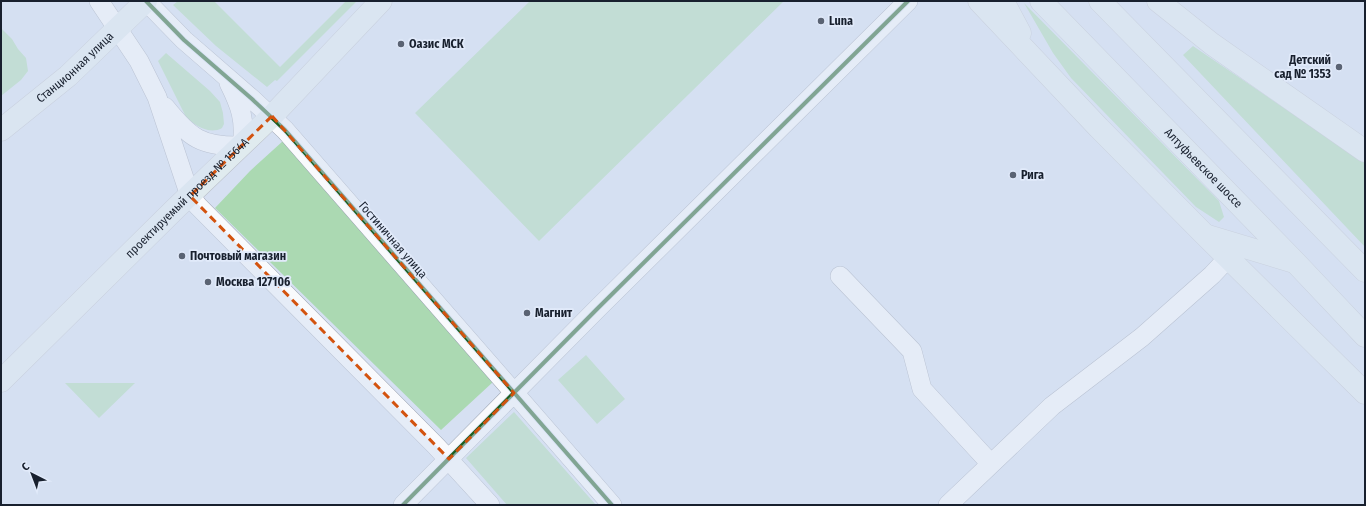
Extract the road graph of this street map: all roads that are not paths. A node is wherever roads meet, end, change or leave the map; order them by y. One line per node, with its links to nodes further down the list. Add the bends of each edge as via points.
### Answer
1 (99, 1): 10 (street)
2 (146, 1): 10 (main road, Станционная улица); 12 (street, Гостиничная улица)
3 (908, 1): 26 (street)
4 (978, 1): 11 (main road)
5 (1003, 1): 11 (main road)
6 (1041, 1): 21 (main road, Алтуфьевское шоссе)
7 (1158, 1): 17 (main road, via 1212,44)
8 (1103, 4): 22 (main road)
9 (376, 6): 14 (main road, проектируемый проезд № 1564А)
10 (117, 28): 13 (street, via 139,61); 15 (main road, Станционная улица, via 68,76)
11 (1046, 73): 19 (main road)
12 (226, 78): 14 (street, Гостиничная улица); 16 (street, via 239,102 244,132)
13 (157, 97): 16 (street, via 187,133 204,143); 18 (street)
14 (272, 116): 16 (main road, проектируемый проезд № 1564А); 26 (street, Гостиничная улица)
15 (1, 130)
16 (242, 146): 18 (main road, проектируемый проезд № 1564А)
17 (1365, 151)
18 (190, 196): 25 (main road, проектируемый проезд № 1564А); 28 (street)
19 (1205, 235): 20 (main road); 21 (main road)
20 (1228, 258): 27 (main road); 29 (street, via 1142,337 1052,406)
21 (1296, 263): 24 (main road, Алтуфьевское шоссе)
22 (1365, 271)
23 (840, 276): 29 (street, via 912,351 922,389)
24 (1365, 336)
25 (1, 381)
26 (514, 393): 28 (street); 32 (street, Гостиничная улица)
27 (1365, 393)
28 (449, 459): 30 (street); 31 (street)
29 (991, 464): 33 (street)
30 (403, 505)
31 (490, 505)
32 (612, 505)
33 (948, 505)

